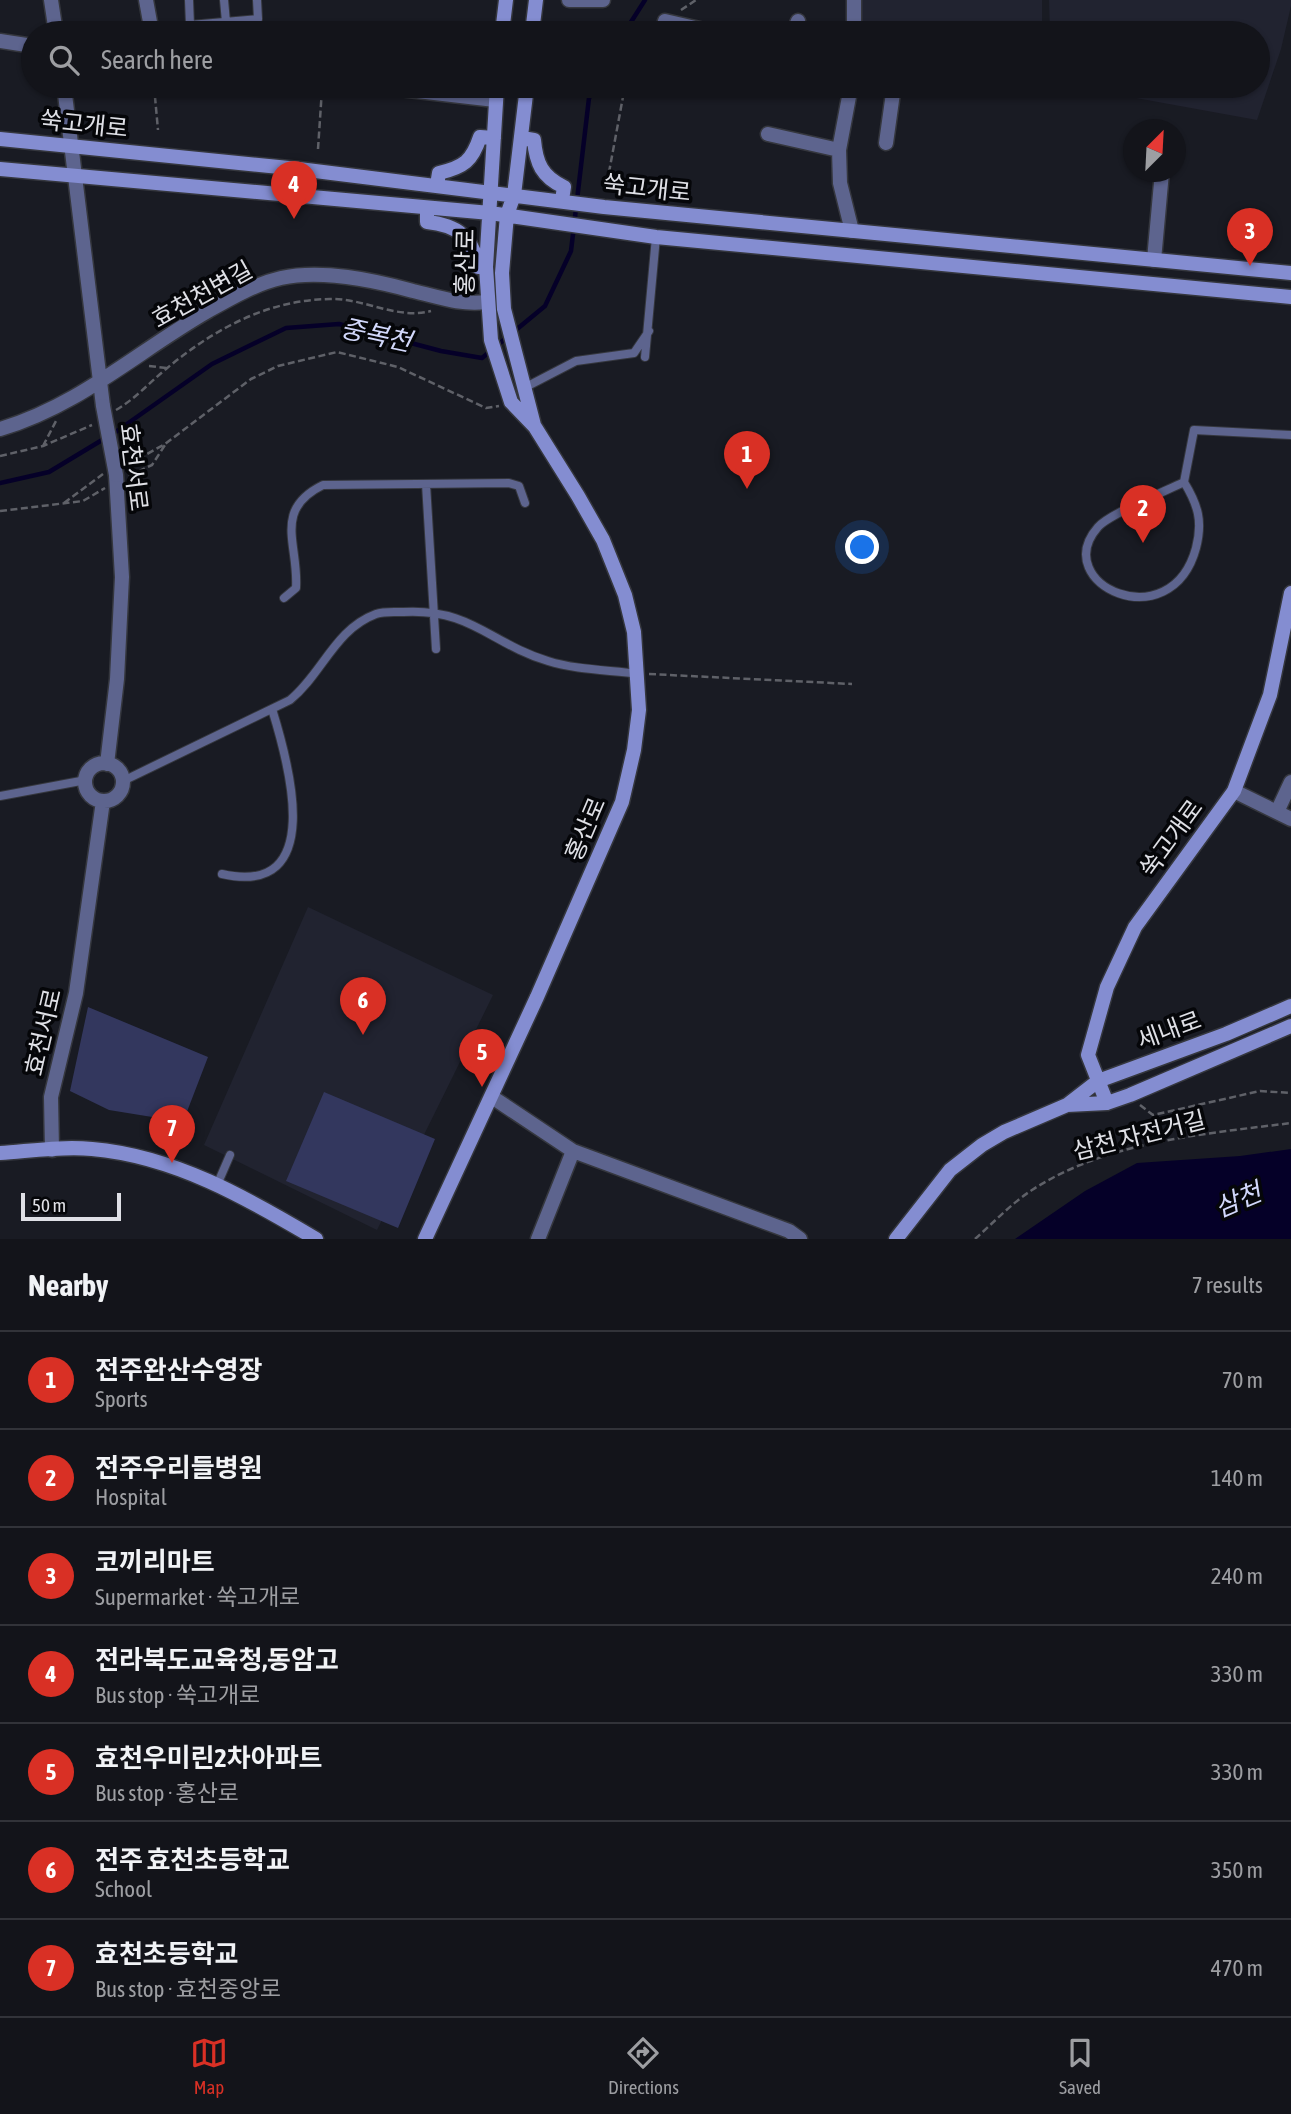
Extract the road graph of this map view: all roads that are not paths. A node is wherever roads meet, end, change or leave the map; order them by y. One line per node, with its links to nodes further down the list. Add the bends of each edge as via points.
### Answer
1 (51, 0): 11 (street)
2 (146, 0): 12 (street)
3 (188, 0): 13 (lane)
4 (224, 0): 14 (lane)
5 (257, 0): 15 (lane, via 258,19)
6 (506, 0): 16 (street)
7 (536, 0): 17 (street)
8 (569, 0): 9 (street)
9 (603, 0)
10 (854, 0): 18 (street)
11 (54, 21)
12 (150, 21)
13 (190, 21)
14 (226, 21)
15 (237, 21)
16 (503, 21)
17 (534, 21)
18 (854, 21)
19 (0, 41): 20 (street)
20 (21, 44)
21 (66, 98): 31 (street, 효천서로)
22 (496, 98): 27 (street, 홍산로)
23 (526, 98): 28 (street, 홍산로)
24 (849, 98): 32 (street)
25 (892, 98): 30 (street)
26 (768, 134): 32 (street)
27 (494, 138): 36 (street, via 480,137 473,157 460,168 439,173); 37 (street, 홍산로)
28 (522, 138): 38 (street, 홍산로); 39 (street, via 534,139 536,160 553,183 564,187)
29 (0, 139): 31 (street, 쑥고개로)
30 (886, 143)
31 (73, 146): 34 (street, 효천서로); 36 (street, 쑥고개로)
32 (839, 150): 43 (street, via 840,183)
33 (0, 169): 34 (street, 쑥고개로)
34 (76, 177): 40 (street, 쑥고개로); 52 (street, 효천서로)
35 (1161, 182): 45 (street)
36 (437, 185): 37 (street, 쑥고개로)
37 (491, 192): 38 (street, 쑥고개로); 41 (street, 홍산로)
38 (514, 195): 39 (street, 쑥고개로); 42 (street, 홍산로)
39 (558, 200): 43 (street, 쑥고개로)
40 (427, 208): 41 (street, 쑥고개로); 46 (street, via 427,222 458,230 474,247 478,267)
41 (490, 213): 42 (street, 쑥고개로); 46 (street, 홍산로)
42 (507, 215): 44 (street, 쑥고개로); 53 (street, 홍산로, via 504,309)
43 (852, 232): 45 (street, 쑥고개로)
44 (656, 237): 48 (street, 쑥고개로); 50 (lane)
45 (1154, 260): 47 (street, 쑥고개로)
46 (486, 267): 49 (street, 홍산로)
47 (1291, 273)
48 (1291, 297)
49 (487, 309): 52 (street, 효천천변길, via 371,281 281,278 240,293 189,322); 54 (street, 홍산로, via 491,340 511,402)
50 (649, 331): 51 (lane); 53 (lane, via 634,353 576,361)
51 (645, 357)
52 (100, 382): 55 (street, 효천천변길, via 65,404); 66 (street, 효천서로, bridge, via 116,478 122,577)
53 (524, 388): 54 (street, 홍산로)
54 (534, 427): 64 (street, 홍산로, via 603,540 625,595)
55 (0, 429)
56 (1291, 435): 57 (lane, via 1194,430)
57 (1184, 482): 57 (lane, via 1099,525 1087,543 1088,566 1113,593 1138,598 1148,595 1178,584 1190,567 1201,524 1198,504)
58 (426, 484): 59 (lane, via 509,483 519,486); 61 (lane, via 323,485 304,496 293,515 290,536 296,588); 62 (lane)
59 (525, 503)
60 (1291, 593): 70 (street, 쑥고개로, via 1270,695)
61 (284, 598)
62 (435, 613): 63 (lane); 64 (lane, via 461,618 550,662); 65 (lane, via 377,614 340,637 308,685)
63 (436, 649)
64 (639, 674): 79 (street, 홍산로, via 634,750 622,802)
65 (272, 709): 68 (lane); 75 (lane, via 290,783 293,832 286,858 264,874 241,878)
66 (107, 764): 67 (street, via 90,769); 68 (street, via 118,770)
67 (86, 780): 71 (lane); 72 (street, via 92,797)
68 (123, 781): 72 (street, via 120,793)
69 (1291, 782): 73 (street)
70 (1234, 791): 73 (street); 78 (street, 쑥고개로, via 1135,927 1107,987 1088,1055)
71 (0, 796)
72 (103, 801): 82 (street, 효천서로, via 76,993 51,1097)
73 (1277, 812): 74 (street)
74 (1291, 819)
75 (222, 874)
76 (1291, 1006): 78 (street, 세내로)
77 (1291, 1026): 80 (street, 세내로)
78 (1098, 1081): 80 (street, 쑥고개로); 81 (street, 세내로)
79 (492, 1097): 83 (street); 89 (street, 홍산로)
80 (1107, 1103): 81 (street, 세내로)
81 (1067, 1105): 91 (street, 세내로, via 1004,1132 950,1170)
82 (52, 1150): 84 (street); 86 (street, via 90,1148 124,1153)
83 (573, 1151): 87 (street); 90 (street)
84 (0, 1153)
85 (230, 1155): 86 (lane)
86 (217, 1185): 88 (street)
87 (792, 1236)
88 (316, 1239)
89 (425, 1239)
90 (538, 1239)
91 (896, 1239)

